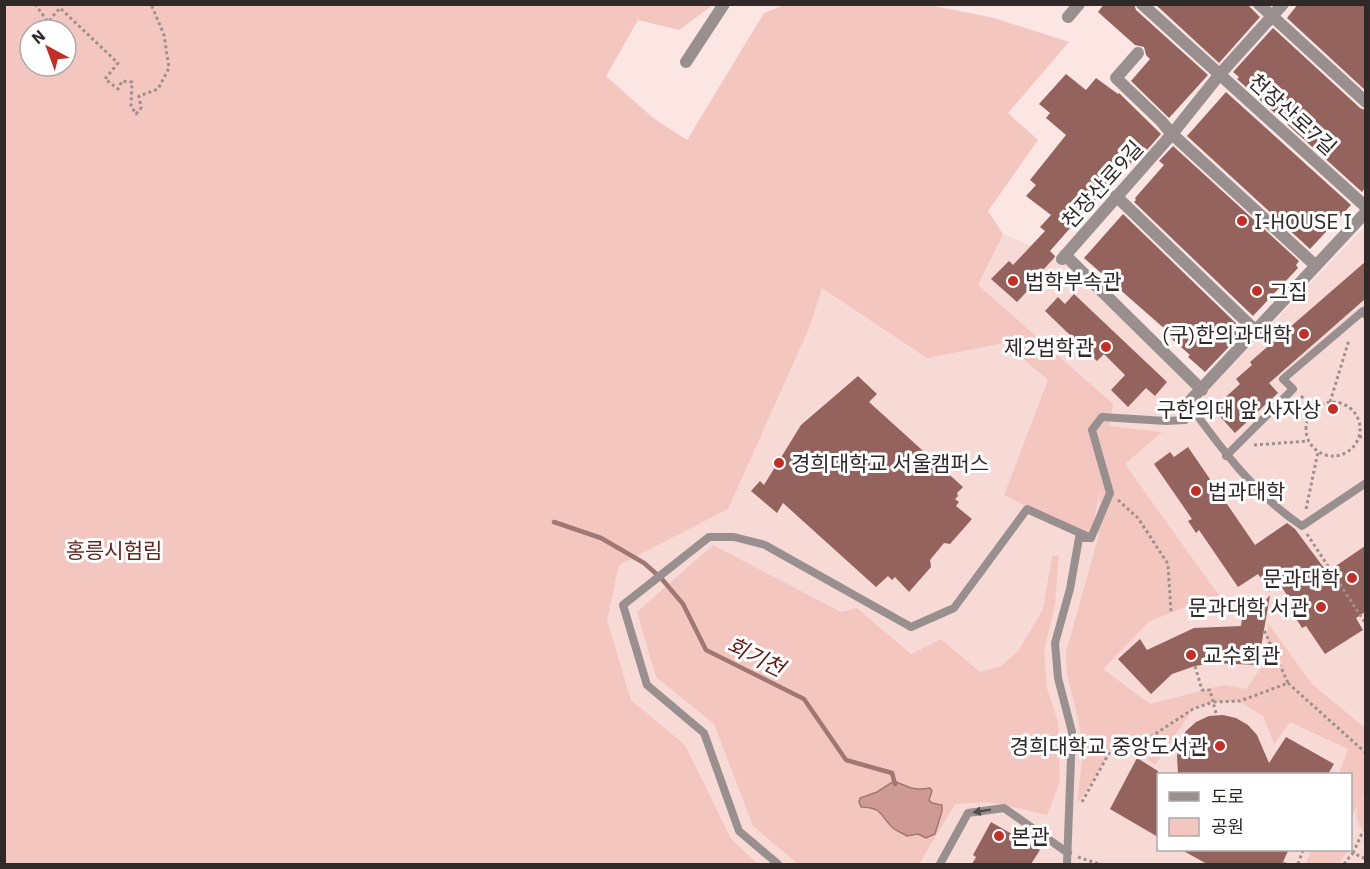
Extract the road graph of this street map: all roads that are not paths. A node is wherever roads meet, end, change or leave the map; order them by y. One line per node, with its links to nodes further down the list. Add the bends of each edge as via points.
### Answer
1 (724, 4): 9 (street)
2 (1079, 4): 6 (street)
3 (1142, 4): 10 (street, 천장산로7길)
4 (1259, 4): 7 (street)
5 (1283, 4): 7 (street, 천장산로9길)
6 (1068, 17)
7 (1273, 17): 10 (street, 천장산로9길); 11 (street)
8 (1138, 53): 12 (street, 천장산로9길, via 1116,78)
9 (686, 62)
10 (1220, 74): 12 (street, 천장산로9길); 14 (street, 천장산로7길)
11 (1365, 102)
12 (1172, 134): 13 (street, 천장산로9길); 15 (street)
13 (1116, 196): 17 (street); 18 (street, 천장산로9길, via 1063,257)
14 (1365, 210): 15 (street, 천장산로7길)
15 (1315, 265): 17 (street, 천장산로7길)
16 (1365, 315): 20 (lane, via 1363,311 1283,379 1293,389)
17 (1256, 331): 18 (street, 천장산로7길)
18 (1202, 390): 19 (street, 천장산로7길)
19 (1188, 403): 20 (lane); 22 (lane, via 1185,420 1102,417 1092,430 1110,493)
20 (1227, 456): 21 (lane, via 1284,514 1302,526)
21 (1365, 483)
22 (1091, 538): 23 (lane, via 1079,538 1055,643 1058,678 1072,732); 24 (lane, via 1026,509 954,608 911,627 765,545 734,537 710,537 623,605 647,685 704,733 739,831)
23 (1068, 853): 25 (lane, one-way to 25, via 1004,808 968,813); 26 (lane)
24 (778, 864)
25 (940, 864)
26 (1067, 864)

